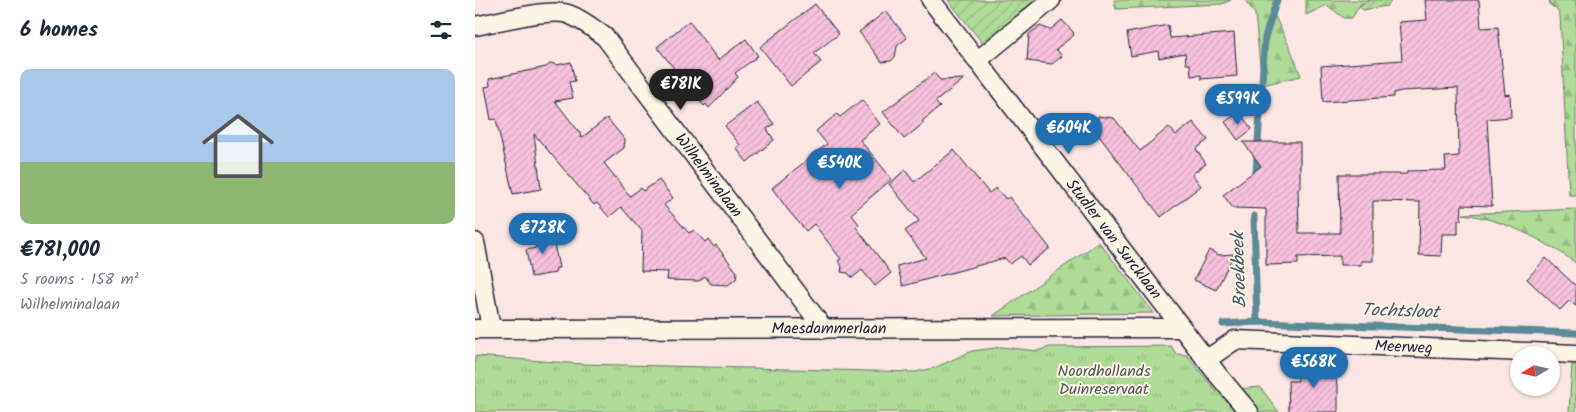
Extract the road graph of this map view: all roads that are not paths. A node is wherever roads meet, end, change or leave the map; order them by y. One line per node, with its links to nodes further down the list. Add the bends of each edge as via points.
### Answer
1 (931, 0): 4 (street, Studler van Surcklaan)
2 (1051, 0): 4 (street)
3 (475, 26): 8 (street, Wilhelminalaan, via 540,13 567,14 605,37)
4 (977, 61): 6 (street, Studler van Surcklaan)
5 (475, 242): 7 (street)
6 (1182, 328): 8 (street, Maesdammerlaan); 10 (street, Studler van Surcklaan)
7 (483, 329): 8 (street, Maesdammerlaan)
8 (824, 329)
9 (1576, 354): 10 (street, Meerweg, via 1235,340)
10 (1206, 360): 11 (street, Studler van Surcklaan)
11 (1249, 412)

